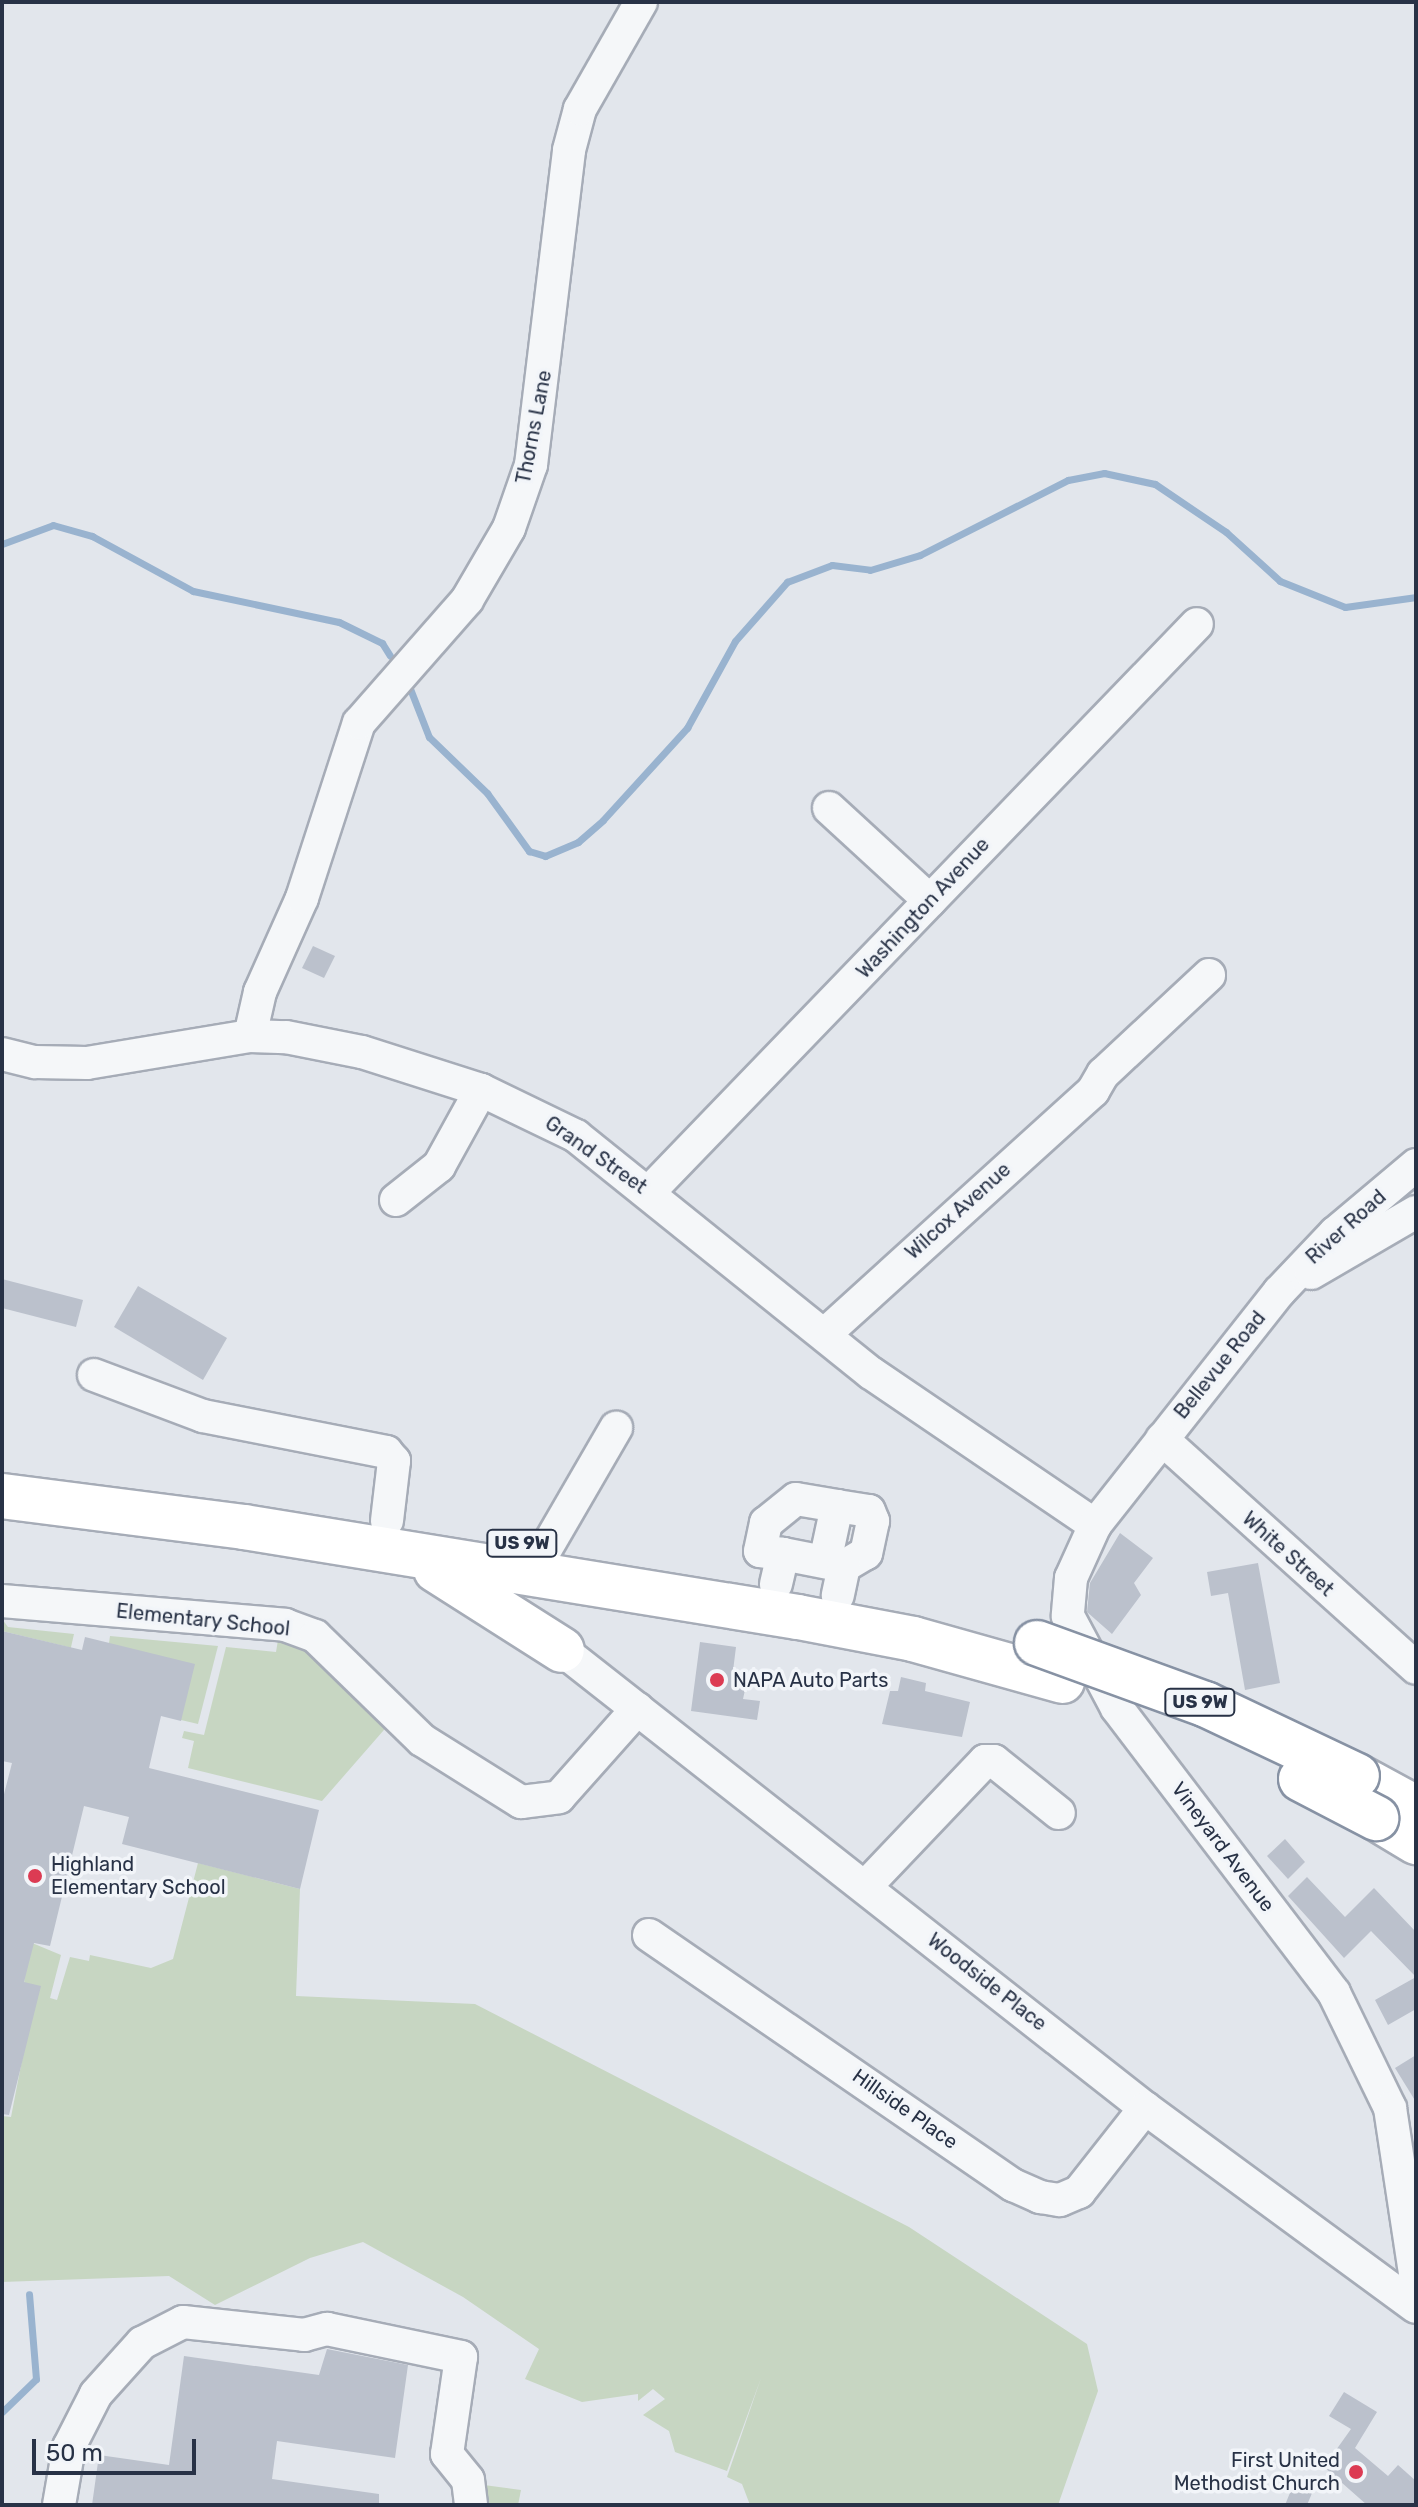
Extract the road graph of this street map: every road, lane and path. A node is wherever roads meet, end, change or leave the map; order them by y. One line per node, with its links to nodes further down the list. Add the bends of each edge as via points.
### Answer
1 (641, 2): 6 (street, Thorns Lane, via 580,109 569,150 531,465 509,528 467,600 359,723 302,898 260,992)
2 (1197, 624): 4 (street, Washington Avenue)
3 (829, 808): 4 (street)
4 (930, 901): 10 (street, Washington Avenue)
5 (1209, 975): 14 (street, Wilcox Avenue, via 1103,1074 1093,1091)
6 (250, 1036): 7 (street, Grand Street, via 87,1063 35,1062); 8 (street, Grand Street, via 362,1052)
7 (2, 1054)
8 (481, 1090): 10 (street, Grand Street, via 550,1120); 11 (street, via 439,1166)
9 (1416, 1165): 13 (street, River Road, via 1335,1233)
10 (649, 1192): 14 (street, Grand Street)
11 (396, 1200)
12 (1409, 1222): 13 (street)
13 (1279, 1292): 17 (street, Bellevue Road)
14 (825, 1334): 20 (street, Grand Street, via 871,1373)
15 (94, 1375): 21 (street, via 203,1416 386,1452 394,1461)
16 (616, 1428): 22 (street)
17 (1162, 1439): 20 (street, Vineyard Avenue); 28 (street, White Street)
18 (2, 1467): 21 (highway, US 9W)
19 (2, 1496): 21 (highway, US 9W)
20 (1095, 1525): 36 (street, Vineyard Avenue, via 1071,1578 1068,1616 1117,1708 1334,1993 1390,2108)
21 (378, 1534): 22 (highway, US 9W); 25 (highway, US 9W); 27 (highway)
22 (547, 1547): 23 (highway, US 9W)
23 (779, 1569): 24 (highway, US 9W); 24 (street, via 760,1551 766,1523 796,1499 869,1511 873,1521 866,1553)
24 (836, 1574): 31 (highway, US 9W, bridge, via 1205,1704 1357,1776)
25 (581, 1582): 27 (highway, via 565,1588 548,1611 547,1624); 31 (highway, US 9W, bridge, via 913,1639 1062,1681)
26 (2, 1601): 29 (street, Elementary School, via 285,1625 315,1636 422,1740 521,1802 559,1797)
27 (562, 1650): 29 (street, Woodside Place)
28 (1416, 1668)
29 (637, 1709): 33 (street, Woodside Place)
30 (1059, 1813): 33 (street, via 994,1761 985,1761)
31 (1396, 1813): 32 (highway, US 9W)
32 (1416, 1842)
33 (865, 1887): 35 (street, Woodside Place)
34 (649, 1935): 35 (street, Hillside Place, via 1013,2185 1040,2197 1060,2200 1079,2192)
35 (1145, 2108): 37 (street, Woodside Place)
36 (1416, 2279)
37 (1416, 2307)
38 (59, 2505): 39 (street, via 69,2447 96,2394 142,2343 183,2322 304,2335 327,2329 461,2357 447,2454 468,2480)
39 (471, 2505)

